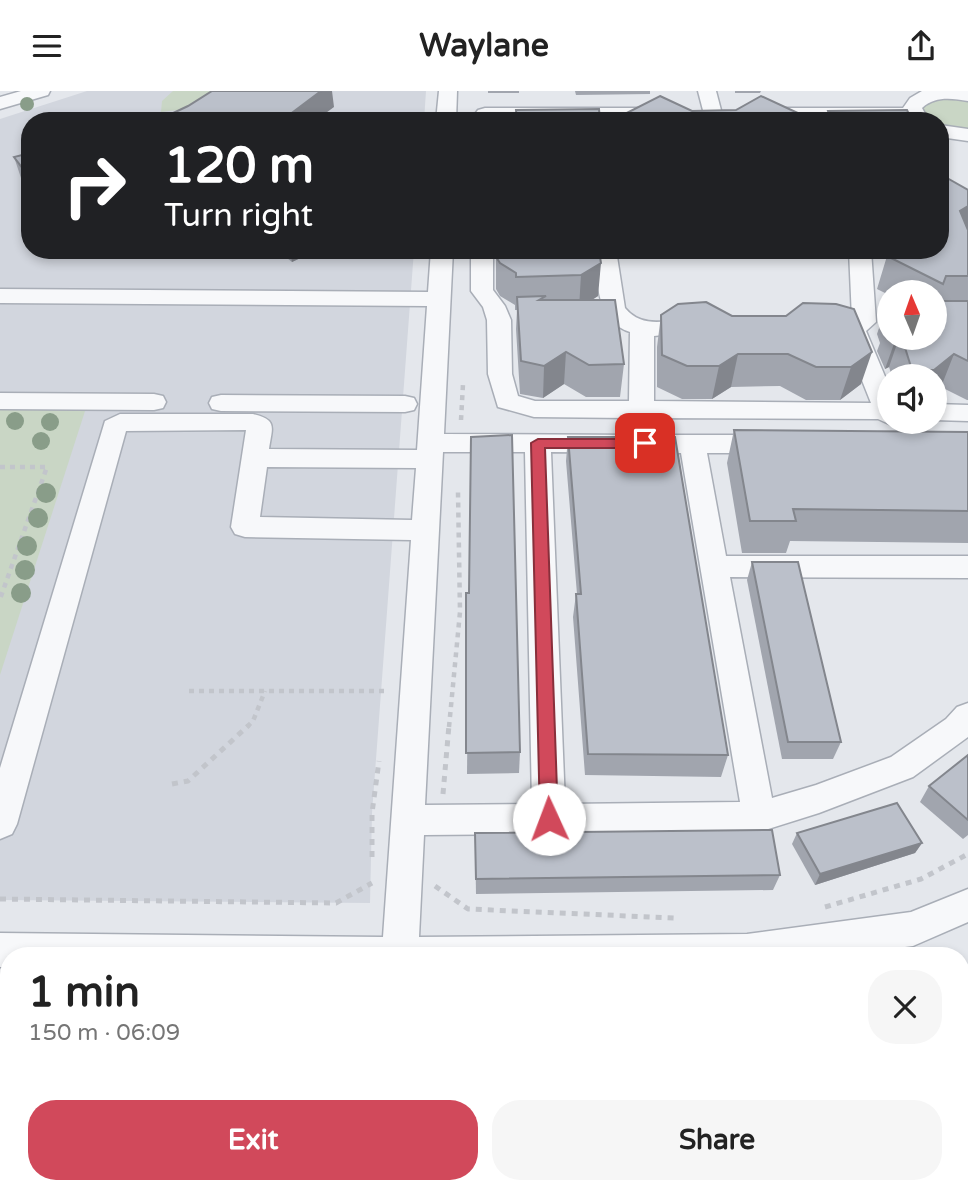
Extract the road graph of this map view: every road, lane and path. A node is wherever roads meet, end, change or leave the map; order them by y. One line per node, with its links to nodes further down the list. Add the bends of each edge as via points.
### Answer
1 (41, 91): 5 (street)
2 (447, 91): 6 (street)
3 (707, 91): 7 (street)
4 (956, 93): 8 (street, via 920,97)
5 (0, 103)
6 (446, 112)
7 (712, 112)
8 (914, 112)
9 (949, 132): 10 (street)
10 (968, 135)
11 (442, 259): 16 (street)
12 (482, 259): 21 (street, via 482,291)
13 (606, 259): 18 (street)
14 (860, 259): 22 (street)
15 (0, 296): 16 (street)
16 (441, 299): 38 (street, via 436,323)
17 (592, 317): 18 (street)
18 (618, 317): 25 (street)
19 (877, 318): 22 (street)
20 (525, 319): 21 (street)
21 (499, 320): 30 (street, via 500,374 507,401 534,409)
22 (858, 321): 24 (street); 26 (street)
23 (724, 324): 25 (street)
24 (792, 326)
25 (642, 330): 30 (street)
26 (877, 377)
27 (463, 383): 38 (path, via 464,408)
28 (0, 401): 29 (street)
29 (405, 404)
30 (639, 409): 33 (street); 35 (street)
31 (947, 412): 32 (street)
32 (968, 413)
33 (877, 418)
34 (538, 443): 35 (street); 38 (street); 53 (street)
35 (645, 443): 36 (street)
36 (692, 444): 37 (street); 42 (street)
37 (803, 444)
38 (438, 449): 39 (street); 41 (street); 52 (path, via 460,612)
39 (257, 458): 41 (street, via 245,527); 55 (street, via 261,429 253,422 128,421 114,427)
40 (0, 467): 44 (path, via 47,467)
41 (424, 530): 54 (street)
42 (714, 566): 43 (street); 51 (street)
43 (968, 567)
44 (0, 599)
45 (189, 691): 46 (path)
46 (265, 691): 47 (path); 49 (path, via 253,721 188,781)
47 (387, 691)
48 (968, 716): 51 (street, via 902,767)
49 (172, 784)
50 (372, 813): 57 (path)
51 (759, 817): 53 (street)
52 (440, 819): 53 (street); 54 (street)
53 (549, 819)
54 (407, 820): 64 (street)
55 (0, 824)
56 (968, 855): 62 (path, via 921,879)
57 (372, 860)
58 (372, 872): 60 (path, via 372,884 336,903)
59 (436, 872): 63 (path, via 435,886 468,909)
60 (0, 899)
61 (968, 905): 65 (street, via 913,929)
62 (813, 908)
63 (677, 918)
64 (400, 947)
65 (788, 947)

